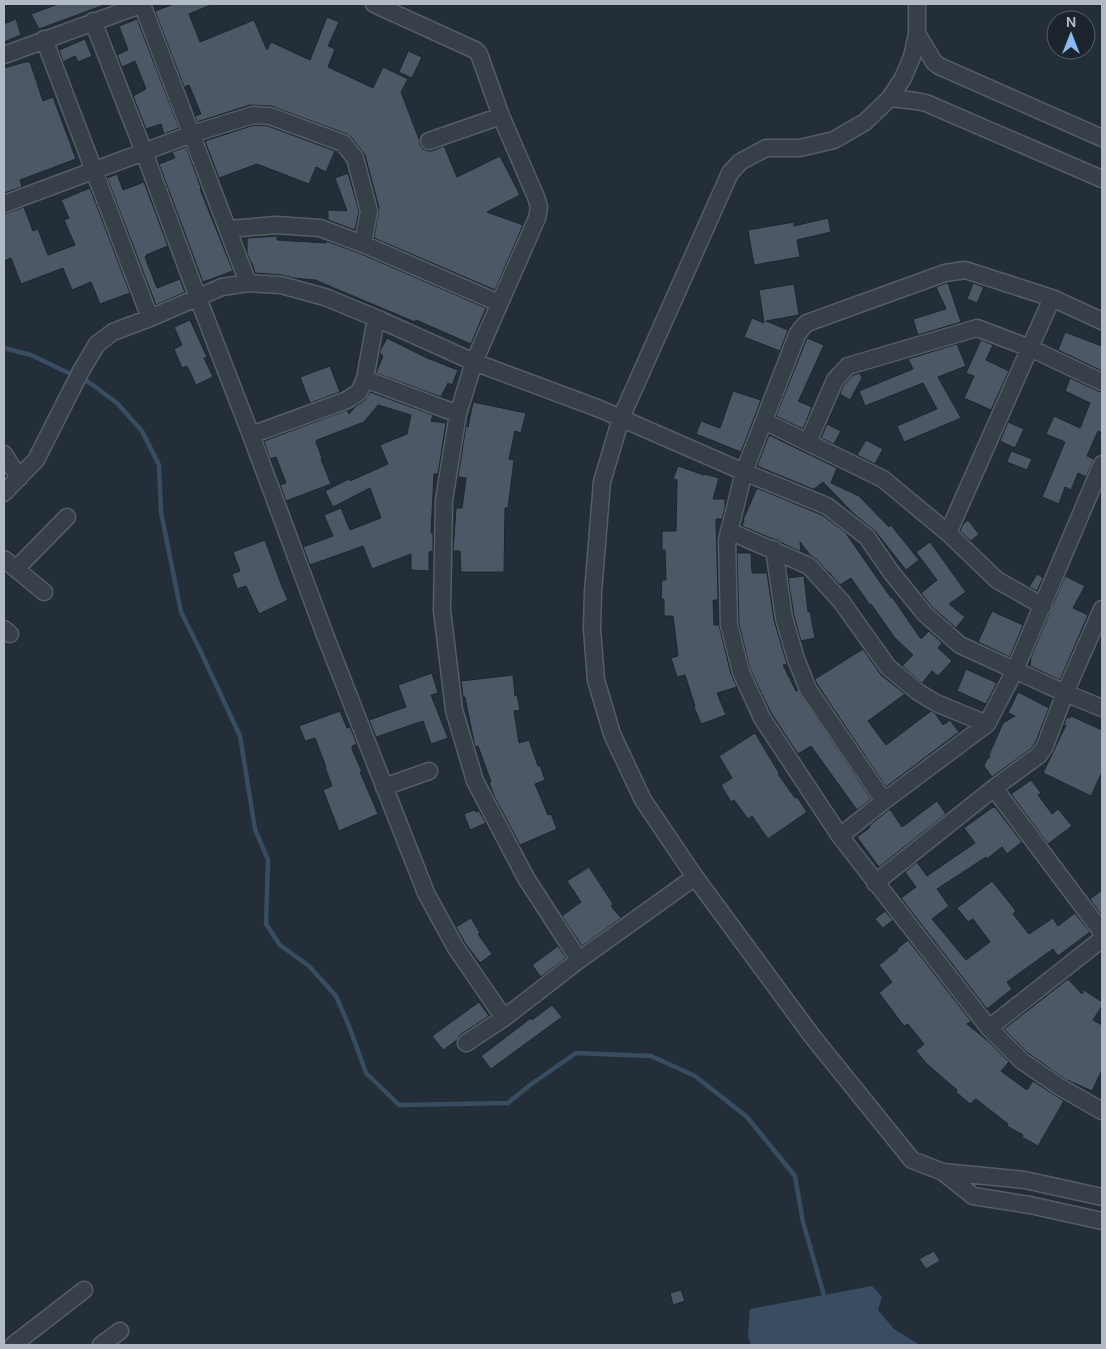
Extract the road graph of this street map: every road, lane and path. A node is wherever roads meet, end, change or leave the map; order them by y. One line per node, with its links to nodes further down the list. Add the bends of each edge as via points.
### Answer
1 (143, 4): 4 (street); 10 (street)
2 (374, 4): 9 (street, via 475,50)
3 (917, 4): 5 (street)
4 (93, 21): 6 (street); 13 (street)
5 (917, 34): 8 (street, via 912,57); 11 (street, via 939,66)
6 (44, 39): 7 (street); 14 (street)
7 (4, 55)
8 (890, 98): 15 (street, via 926,103); 31 (street, via 865,122 834,140 800,148 766,148 740,162 730,173)
9 (501, 116): 12 (street); 22 (street, via 539,207)
10 (192, 134): 13 (street); 17 (street); 18 (street, via 253,115 270,116 343,143 355,158 369,211)
11 (1102, 138)
12 (429, 141)
13 (144, 152): 14 (street); 20 (street)
14 (94, 170): 16 (street); 23 (street)
15 (1102, 179)
16 (4, 204)
17 (229, 229): 18 (street, via 276,225 320,228); 19 (street)
18 (363, 244): 22 (street)
19 (248, 283): 20 (street, via 222,287); 24 (street, via 281,285 325,297)
20 (198, 298): 23 (street); 33 (street)
21 (1052, 298): 25 (street); 26 (street); 32 (street, via 965,270 944,273 807,323 797,335)
22 (499, 303): 27 (street)
23 (150, 318): 38 (street, via 113,332 97,344 36,460)
24 (376, 318): 27 (street); 28 (street)
25 (1102, 321)
26 (1030, 348): 29 (street); 34 (street, via 977,328 848,366 835,380); 42 (street)
27 (474, 362): 30 (street); 31 (street)
28 (366, 379): 30 (street); 33 (street, via 359,392 347,400)
29 (1102, 382)
30 (458, 414): 61 (street, via 444,500 442,610 454,710 475,781 526,878)
31 (621, 418): 37 (street); 57 (street, via 602,482 593,592 596,680 612,734 643,800)
32 (764, 421): 34 (street); 37 (street)
33 (251, 435): 53 (street)
34 (808, 442): 42 (street, via 883,479)
35 (4, 454): 38 (street)
36 (1102, 464): 46 (street)
37 (744, 472): 41 (street); 48 (street, via 827,506 867,537 925,614 960,645)
38 (19, 478): 39 (street)
39 (4, 493)
40 (67, 517): 44 (street)
41 (730, 531): 43 (street); 56 (street, via 727,540 730,625 741,672 762,718)
42 (948, 533): 46 (street, via 997,580)
43 (774, 550): 51 (street, via 809,566 841,601 888,667 910,686 936,703); 55 (street, via 784,618 808,689)
44 (10, 564): 45 (street)
45 (44, 592)
46 (1042, 606): 48 (street)
47 (1102, 609): 49 (street)
48 (1016, 670): 49 (street); 51 (street)
49 (1065, 693): 50 (street); 54 (street, via 1046,746 1039,755)
50 (1102, 708)
51 (987, 724): 55 (street)
52 (429, 772): 53 (street)
53 (384, 788): 62 (street, via 426,893 456,948)
54 (994, 788): 58 (street); 59 (street)
55 (884, 801): 56 (street)
56 (840, 836): 58 (street)
57 (695, 877): 61 (street); 66 (street, via 812,1036 912,1160)
58 (875, 883): 63 (street)
59 (1102, 932)
60 (1102, 939): 63 (street)
61 (579, 960): 62 (street)
62 (504, 1018): 64 (street)
63 (989, 1028): 65 (street, via 1022,1061)
64 (466, 1042)
65 (1102, 1111)
66 (943, 1172): 67 (street, via 1025,1180); 68 (street, via 973,1196)
67 (1102, 1197)
68 (1102, 1221)
69 (84, 1290): 71 (street)
70 (120, 1331): 73 (street)
71 (34, 1339): 72 (street)
72 (13, 1345)
73 (101, 1345)

